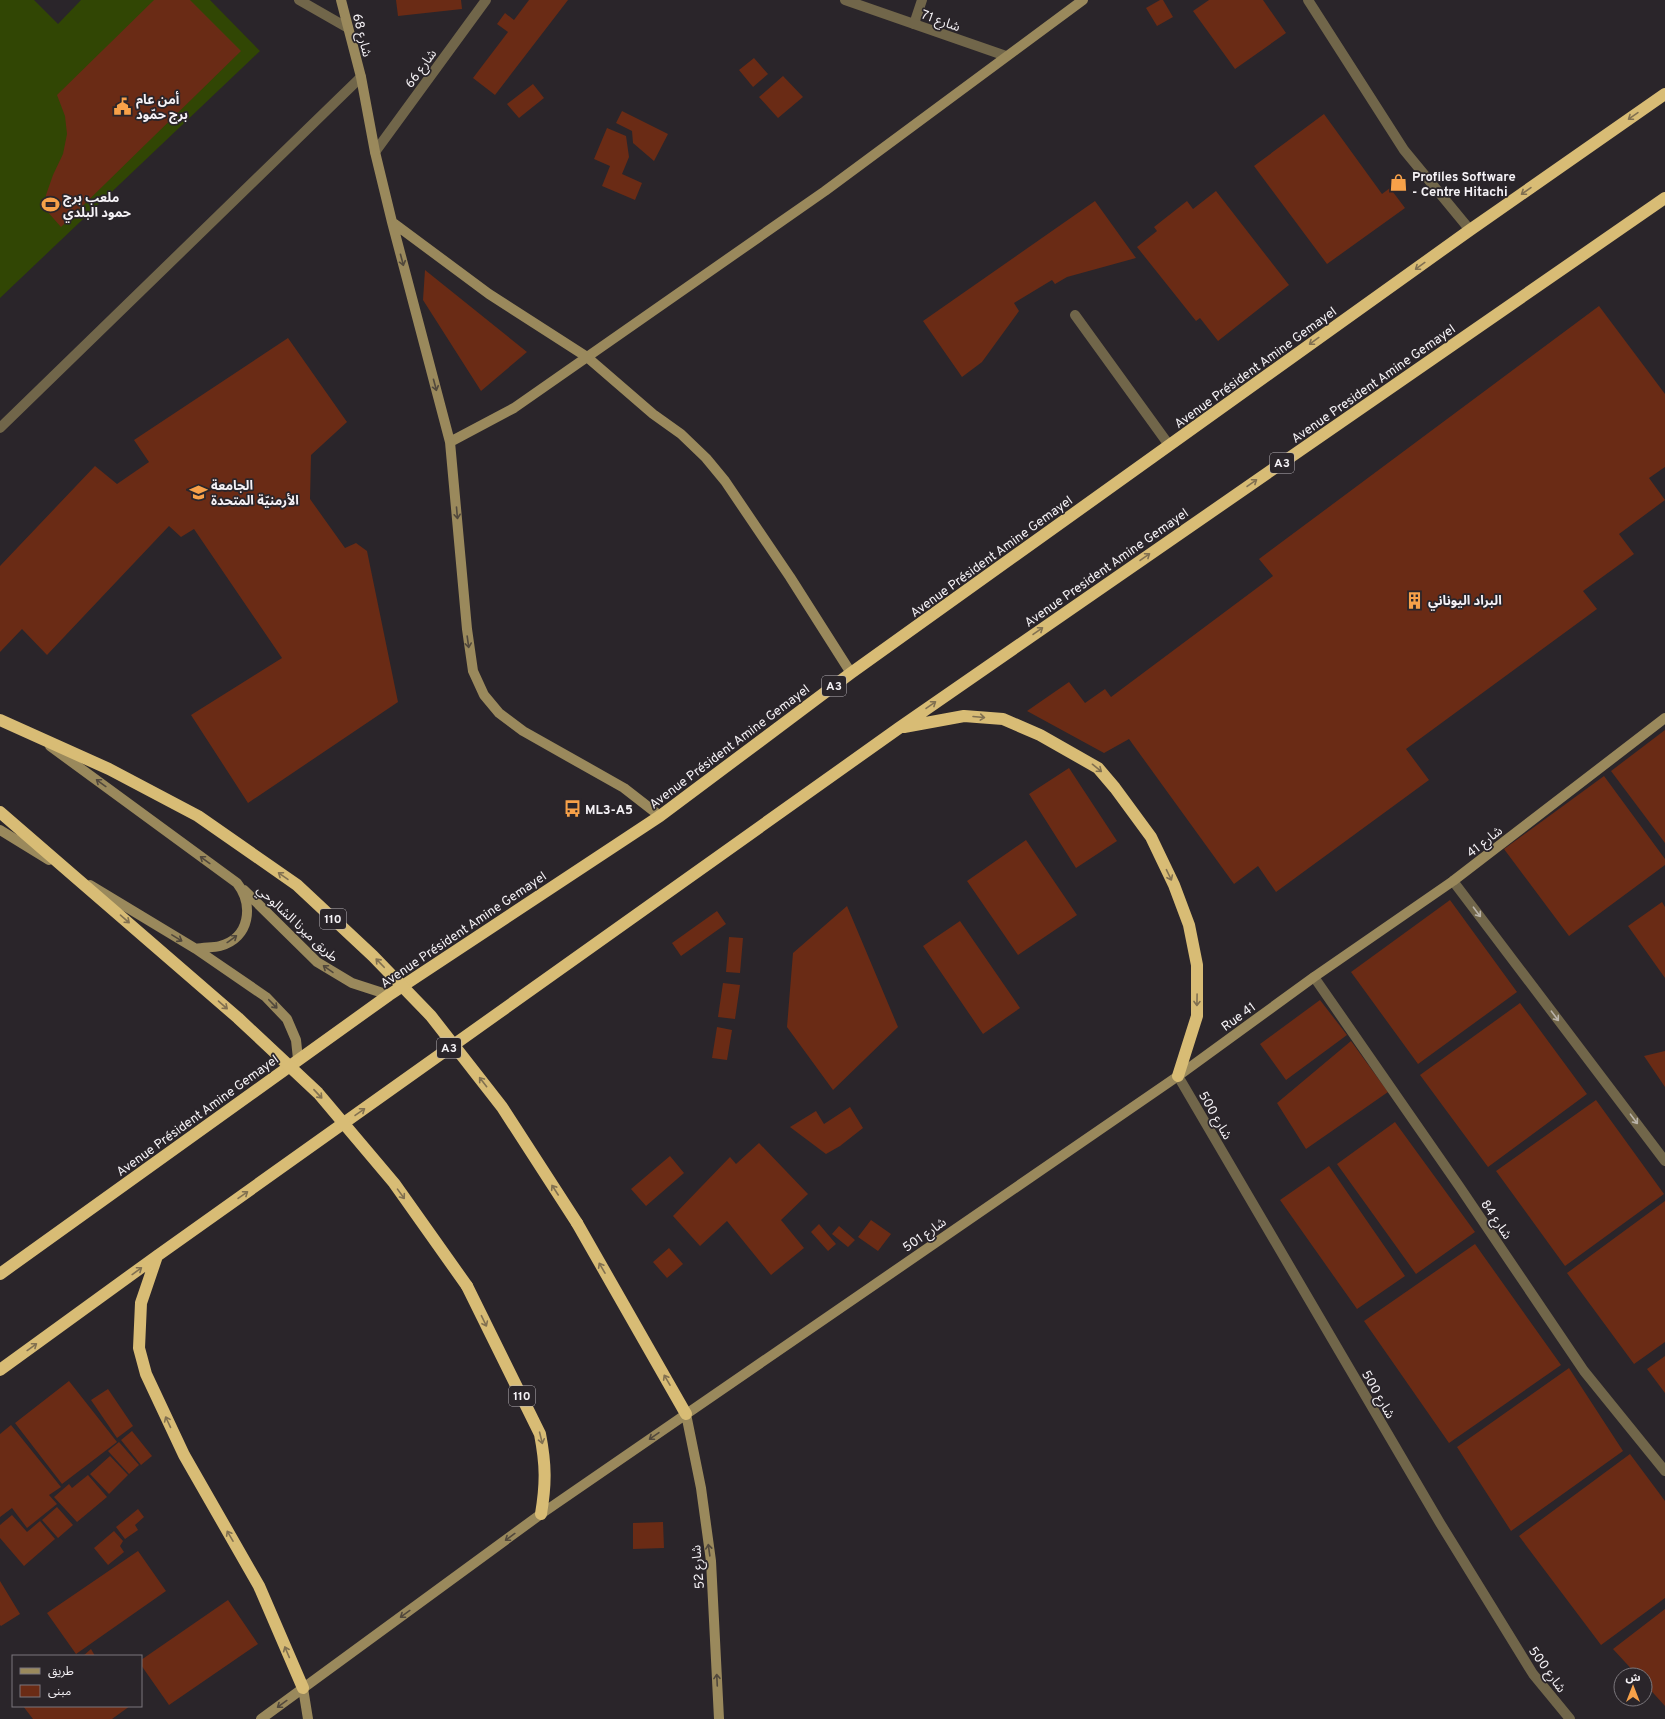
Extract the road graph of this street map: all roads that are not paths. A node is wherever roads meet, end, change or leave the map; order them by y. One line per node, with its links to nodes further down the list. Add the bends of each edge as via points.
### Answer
1 (299, 0): 9 (street)
2 (341, 0): 9 (street, شارع 68)
3 (486, 0): 13 (street, شارع 66)
4 (845, 0): 8 (street, شارع 71)
5 (922, 0): 8 (street)
6 (1083, 0): 10 (street)
7 (1308, 0): 16 (street, via 1404,150)
8 (914, 24): 10 (street, شارع 71)
9 (348, 28): 11 (street, شارع 68)
10 (1006, 56): 18 (street, via 825,191)
11 (361, 77): 13 (street, شارع 68); 19 (street)
12 (1665, 94): 16 (highway, Avenue Président Amine Gemayel / A3, one-way to 16)
13 (376, 152): 15 (street, شارع 68)
14 (1665, 198): 26 (highway, Avenue President Amine Gemayel / A3, one-way to 14)
15 (392, 222): 18 (street, via 489,294); 20 (street, شارع 68, one-way to 20)
16 (1470, 230): 21 (highway, Avenue Président Amine Gemayel / A3, one-way to 21)
17 (1075, 315): 21 (street)
18 (587, 357): 20 (street, via 514,408); 22 (street, via 681,434 706,458 725,481 790,577)
19 (0, 428)
20 (450, 442): 28 (street, شارع 68, one-way to 28, via 468,638 473,671 484,695 498,713 523,731 624,788)
21 (1169, 445): 22 (highway, Avenue Président Amine Gemayel / A3)
22 (851, 674): 28 (highway, Avenue Président Amine Gemayel / A3)
23 (0, 713): 31 (street, طريق ميرنا الشالوحي, one-way to 23, via 36,736)
24 (1665, 718): 30 (street, شارع 41)
25 (0, 720): 41 (highway, 110, one-way to 25, bridge, via 576,1223 502,1107 431,1016 373,956 296,885 198,816 109,769)
26 (899, 728): 36 (highway, one-way to 36, via 964,716 1003,719 1040,735 1098,768 1115,788 1151,837 1189,924 1197,964 1197,1016); 38 (highway, A3, one-way to 26)
27 (0, 812): 43 (highway, 110, one-way to 43, bridge, via 238,1018 318,1093 394,1183 467,1286 540,1434 546,1488)
28 (660, 816): 34 (highway, Avenue Président Amine Gemayel / A3)
29 (0, 830): 32 (street, one-way to 32)
30 (1453, 881): 33 (street, شارع 41); 37 (street, one-way to 37)
31 (237, 883): 32 (street, one-way to 31, via 220,946 235,938 241,931 248,914 248,906); 34 (street, طريق ميرنا الشالوحي, one-way to 31, via 352,983 317,962)
32 (196, 949): 35 (street, one-way to 35, via 266,997 278,1009 287,1019 296,1040)
33 (1314, 978): 36 (street, Rue 41); 42 (street, شارع 84, via 1584,1371)
34 (389, 994): 35 (highway, Avenue Président Amine Gemayel / A3)
35 (298, 1059): 39 (highway, Avenue Président Amine Gemayel / A3)
36 (1178, 1076): 41 (street, شارع 501); 48 (street, شارع 500, via 1440,1523 1533,1674)
37 (1665, 1161)
38 (157, 1256): 40 (highway, A3, one-way to 38); 44 (highway, one-way to 38, via 259,1586 184,1455 146,1374 139,1348 141,1303)
39 (0, 1274)
40 (0, 1370)
41 (686, 1414): 43 (street, شارع 501, one-way to 43); 47 (street, شارع 52, one-way to 41, via 711,1561 701,1488)
42 (1665, 1471)
43 (541, 1514): 44 (street, شارع 501, one-way to 44)
44 (303, 1688): 45 (street, شارع 501, one-way to 45); 46 (street)
45 (261, 1719)
46 (308, 1719)
47 (719, 1719)
48 (1570, 1719)

